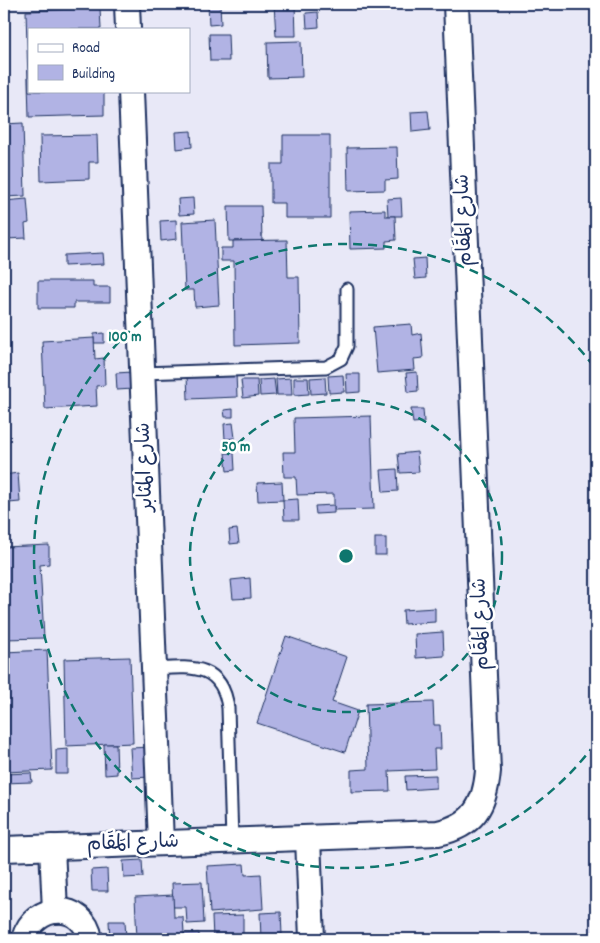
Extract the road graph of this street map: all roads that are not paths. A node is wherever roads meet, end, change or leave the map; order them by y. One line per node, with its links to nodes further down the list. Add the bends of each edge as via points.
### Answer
1 (127, 4): 3 (street)
2 (456, 4): 8 (street, شارع المَقَام, via 488,771 485,796 468,821 438,834)
3 (128, 28)
4 (130, 92): 6 (street, شارع المثابر)
5 (347, 289): 6 (lane, via 347,346 341,359 326,367)
6 (142, 373): 7 (street, شارع المثابر)
7 (154, 669): 9 (lane, via 200,669 223,686 228,708); 10 (street, شارع المثابر)
8 (308, 838): 9 (street, شارع المَقَام); 16 (street)
9 (232, 840): 10 (street, شارع المَقَام)
10 (161, 843): 11 (street, شارع المَقَام)
11 (52, 847): 12 (street, شارع المَقَام); 13 (street)
12 (4, 849)
13 (55, 911): 14 (street, via 31,923); 15 (street, via 76,916)
14 (24, 939)
15 (90, 939)
16 (312, 939)

